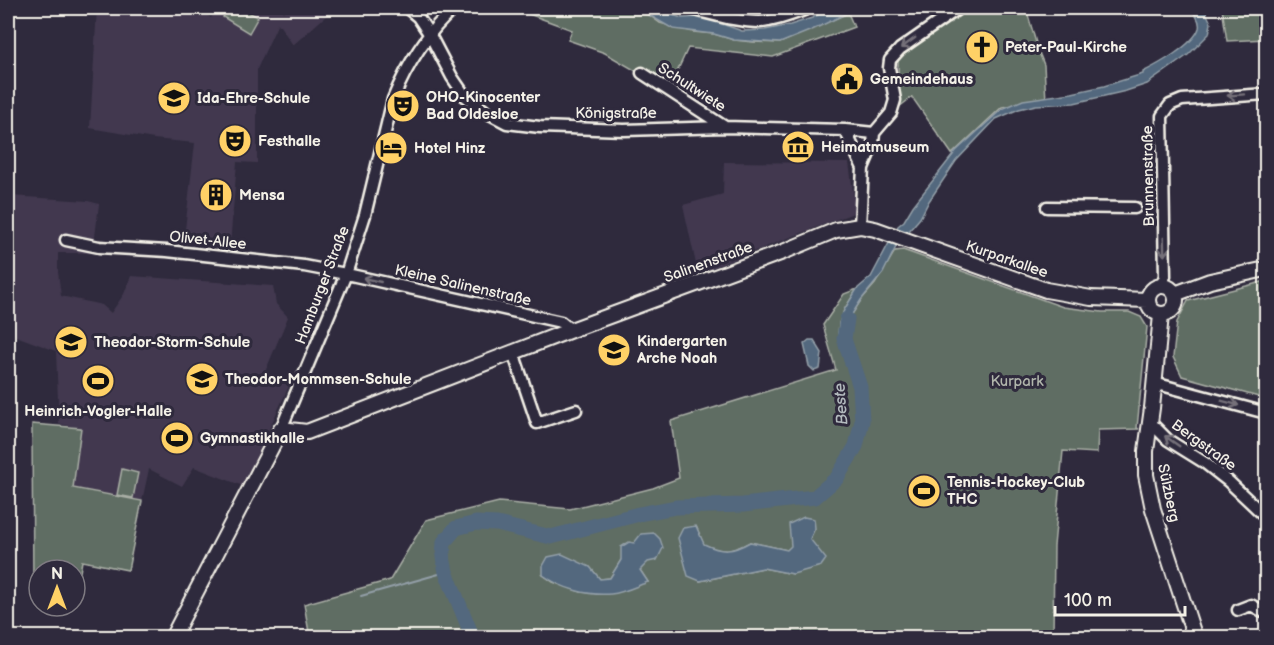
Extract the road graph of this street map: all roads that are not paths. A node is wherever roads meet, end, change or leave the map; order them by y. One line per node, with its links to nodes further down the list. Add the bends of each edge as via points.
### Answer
1 (407, 8): 6 (street, Königstraße)
2 (455, 8): 6 (street, Hamburger Straße)
3 (686, 8): 4 (street, via 760,22)
4 (809, 8)
5 (959, 8): 11 (street, one-way to 11, via 890,60 893,107)
6 (430, 34): 9 (street, Königstraße, via 465,96 507,123 624,130); 20 (street, Hamburger Straße, via 393,99 365,215)
7 (642, 73): 9 (street, Schultwiete)
8 (1266, 94): 16 (street, Brunnenstraße, one-way to 16, via 1206,97 1170,105 1162,116)
9 (725, 127): 10 (street, Königstraße)
10 (845, 130): 11 (street, Königstraße); 12 (street)
11 (874, 133): 12 (street)
12 (862, 168): 17 (street)
13 (1047, 207): 14 (street)
14 (1135, 208)
15 (1150, 208): 16 (street)
16 (1162, 208): 21 (street, Brunnenstraße, one-way to 21, via 1165,276)
17 (860, 226): 23 (street, Kurparkallee, via 1066,295); 25 (street, Salinenstraße, via 836,230)
18 (66, 240): 20 (street, Olivet-Allee)
19 (1266, 269): 22 (street, via 1210,281)
20 (346, 274): 25 (street, Kleine Salinenstraße, one-way to 20, via 561,322); 31 (street, Hamburger Straße)
21 (1161, 286): 22 (street); 23 (street, via 1153,289)
22 (1175, 294): 24 (street, via 1173,310)
23 (1148, 300): 24 (street, via 1151,311)
24 (1161, 315): 27 (street, Sülzberg)
25 (571, 330): 26 (street, Salinenstraße)
26 (513, 352): 28 (street, via 537,423); 31 (street, Salinenstraße, via 307,432)
27 (1154, 383): 29 (street, one-way to 29); 30 (street, Sülzberg)
28 (576, 410)
29 (1266, 413)
30 (1150, 422): 32 (street, Bergstraße, one-way to 30, via 1228,481 1168,440); 36 (street, Sülzberg, via 1146,475 1153,509)
31 (281, 429): 35 (street, Hamburger Straße)
32 (1266, 517)
33 (1238, 610): 34 (street, via 1251,605)
34 (1266, 613)
35 (172, 638)
36 (1195, 638)

